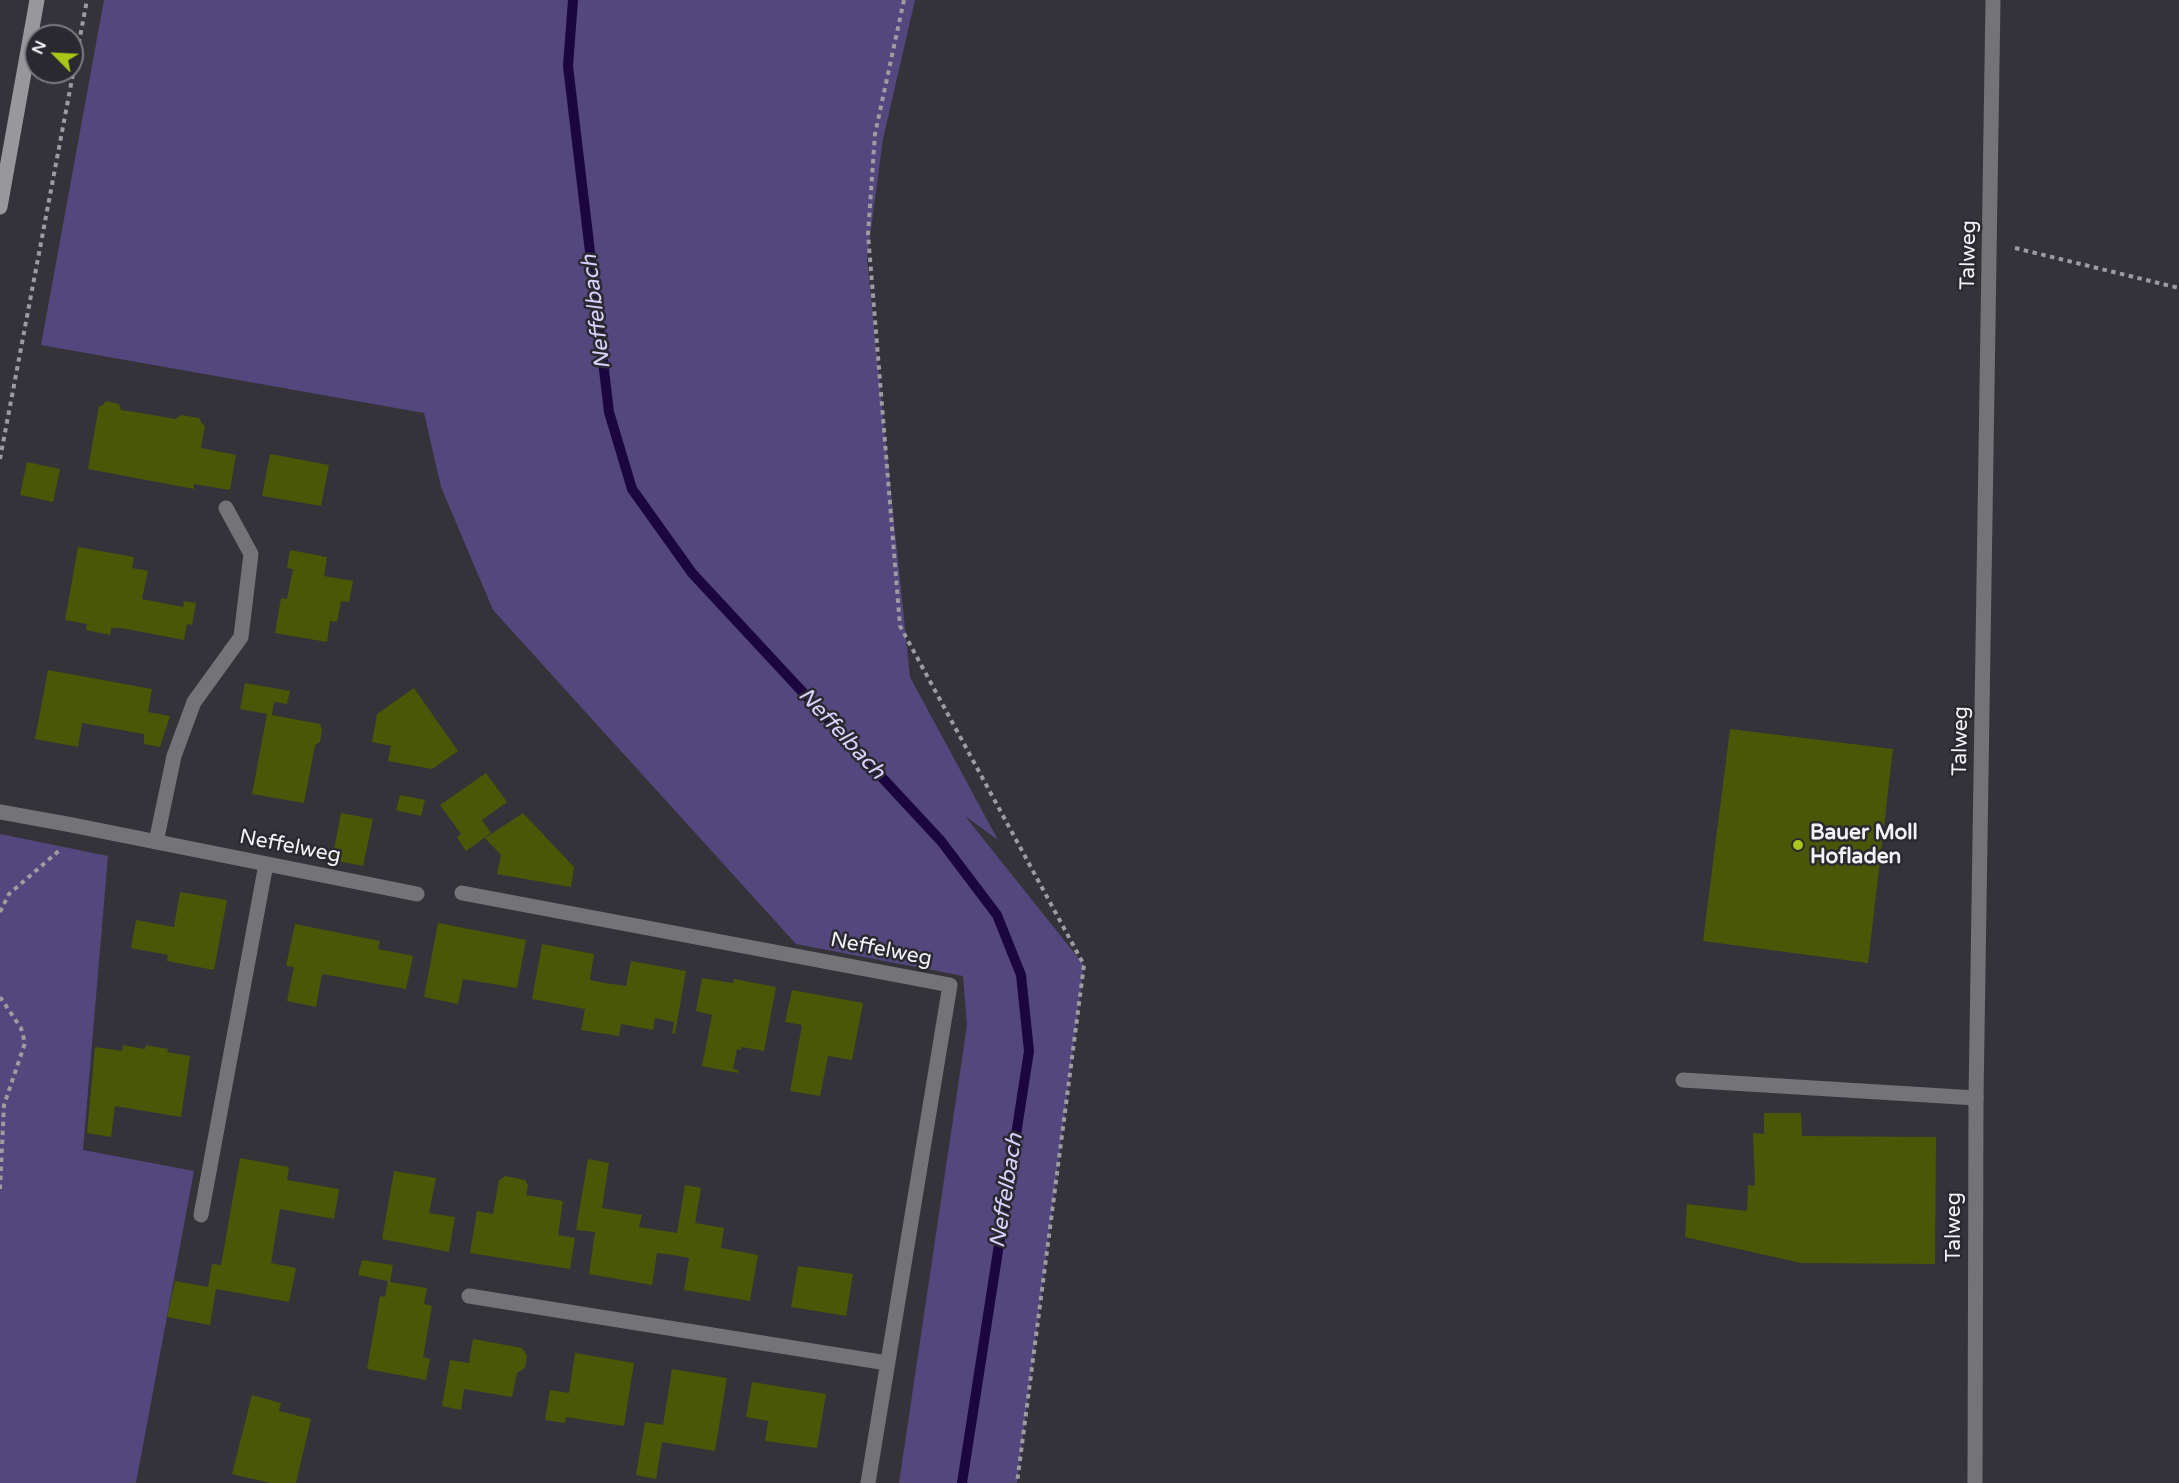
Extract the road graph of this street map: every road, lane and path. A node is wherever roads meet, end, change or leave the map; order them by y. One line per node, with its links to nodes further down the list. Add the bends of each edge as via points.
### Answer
1 (37, 0): 5 (street)
2 (87, 0): 8 (path)
3 (904, 0): 25 (path, via 875,134 868,234 900,626 1084,965)
4 (1993, 0): 6 (street, Talweg)
5 (0, 207)
6 (1991, 242): 7 (path); 19 (street, Talweg)
7 (2179, 288)
8 (0, 459)
9 (226, 508): 12 (street, via 251,554 241,637 195,702 174,756)
10 (0, 812): 11 (street, Neffelweg)
11 (72, 825): 12 (street, Neffelweg); 16 (path, via 64,846 9,894)
12 (156, 842): 13 (street, Neffelweg)
13 (266, 864): 15 (street, Neffelweg); 21 (street)
14 (462, 893): 23 (street, Neffelweg, via 950,985)
15 (417, 894)
16 (0, 912)
17 (0, 997): 20 (path, via 21,1028 25,1043 4,1105)
18 (1683, 1080): 19 (street)
19 (1976, 1098): 26 (street, Talweg)
20 (0, 1189)
21 (201, 1215)
22 (469, 1296): 23 (street)
23 (887, 1363): 24 (street, Neffelweg)
24 (868, 1483)
25 (1017, 1483)
26 (1974, 1483)

